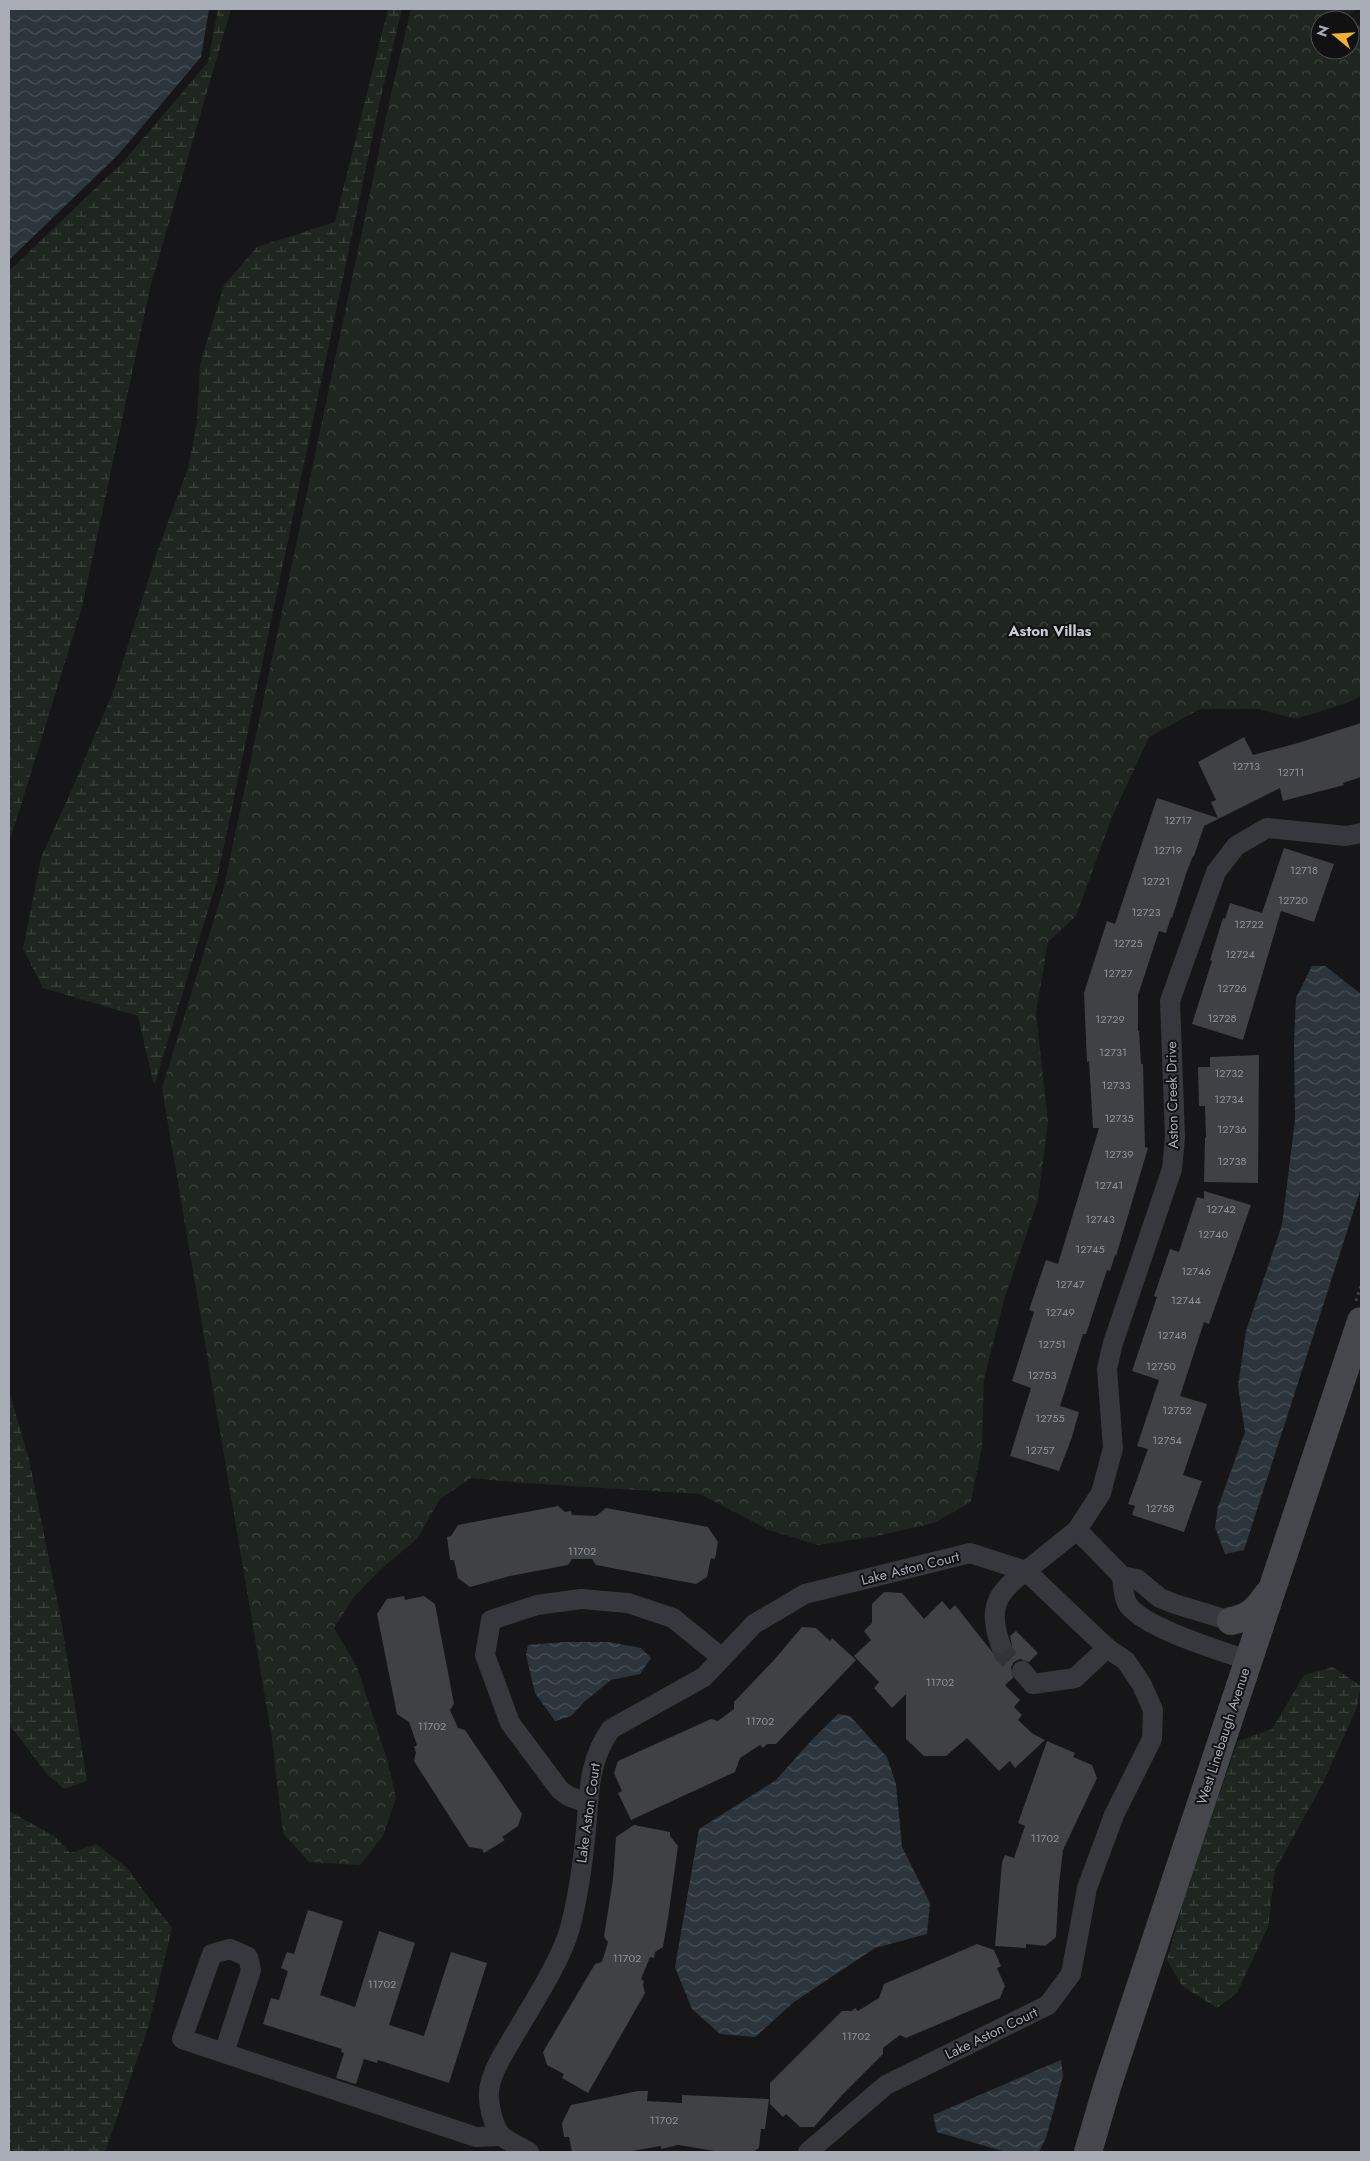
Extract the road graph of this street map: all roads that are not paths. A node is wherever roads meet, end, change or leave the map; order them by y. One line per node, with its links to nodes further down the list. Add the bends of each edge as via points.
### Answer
1 (1361, 833): 3 (street, Aston Creek Drive, via 1346,836 1267,828 1236,846 1216,872 1170,1001 1175,1137 1172,1169 1106,1369 1113,1448 1101,1493)
2 (1361, 1321): 6 (main road, West Linebaugh Avenue)
3 (1077, 1530): 4 (street); 5 (street)
4 (1026, 1571): 8 (street, via 1010,1582 994,1607 994,1626); 9 (street, Lake Aston Court); 10 (street, Lake Aston Court, via 970,1553 805,1594 754,1624)
5 (1122, 1576): 7 (street, via 1137,1579 1160,1598); 11 (street, via 1128,1604 1139,1615 1162,1628)
6 (1271, 1591): 7 (main road, via 1256,1611); 11 (main road, West Linebaugh Avenue)
7 (1231, 1621)
8 (1000, 1643)
9 (1107, 1648): 12 (street, via 1075,1678 1034,1684); 17 (street, Lake Aston Court, via 1126,1661 1142,1685 1152,1710 1152,1739 1114,1815 1087,1888 1071,1974 1048,2005 886,2086)
10 (722, 1658): 13 (street, Lake Aston Court, via 704,1677 611,1729 598,1750); 13 (street, via 673,1618 628,1603 581,1599 537,1605 491,1620 485,1655 510,1723 560,1790)
11 (1248, 1660): 18 (main road, West Linebaugh Avenue)
12 (1022, 1671)
13 (587, 1803): 15 (street, Lake Aston Court, via 570,1928 551,1970 499,2062 489,2088 488,2100)
14 (224, 2053): 14 (street, via 182,2039 212,1954 230,1949 248,1957 251,1970); 15 (street, via 476,2137)
15 (501, 2136): 16 (street)
16 (529, 2152)
17 (808, 2152)
18 (1088, 2152)

